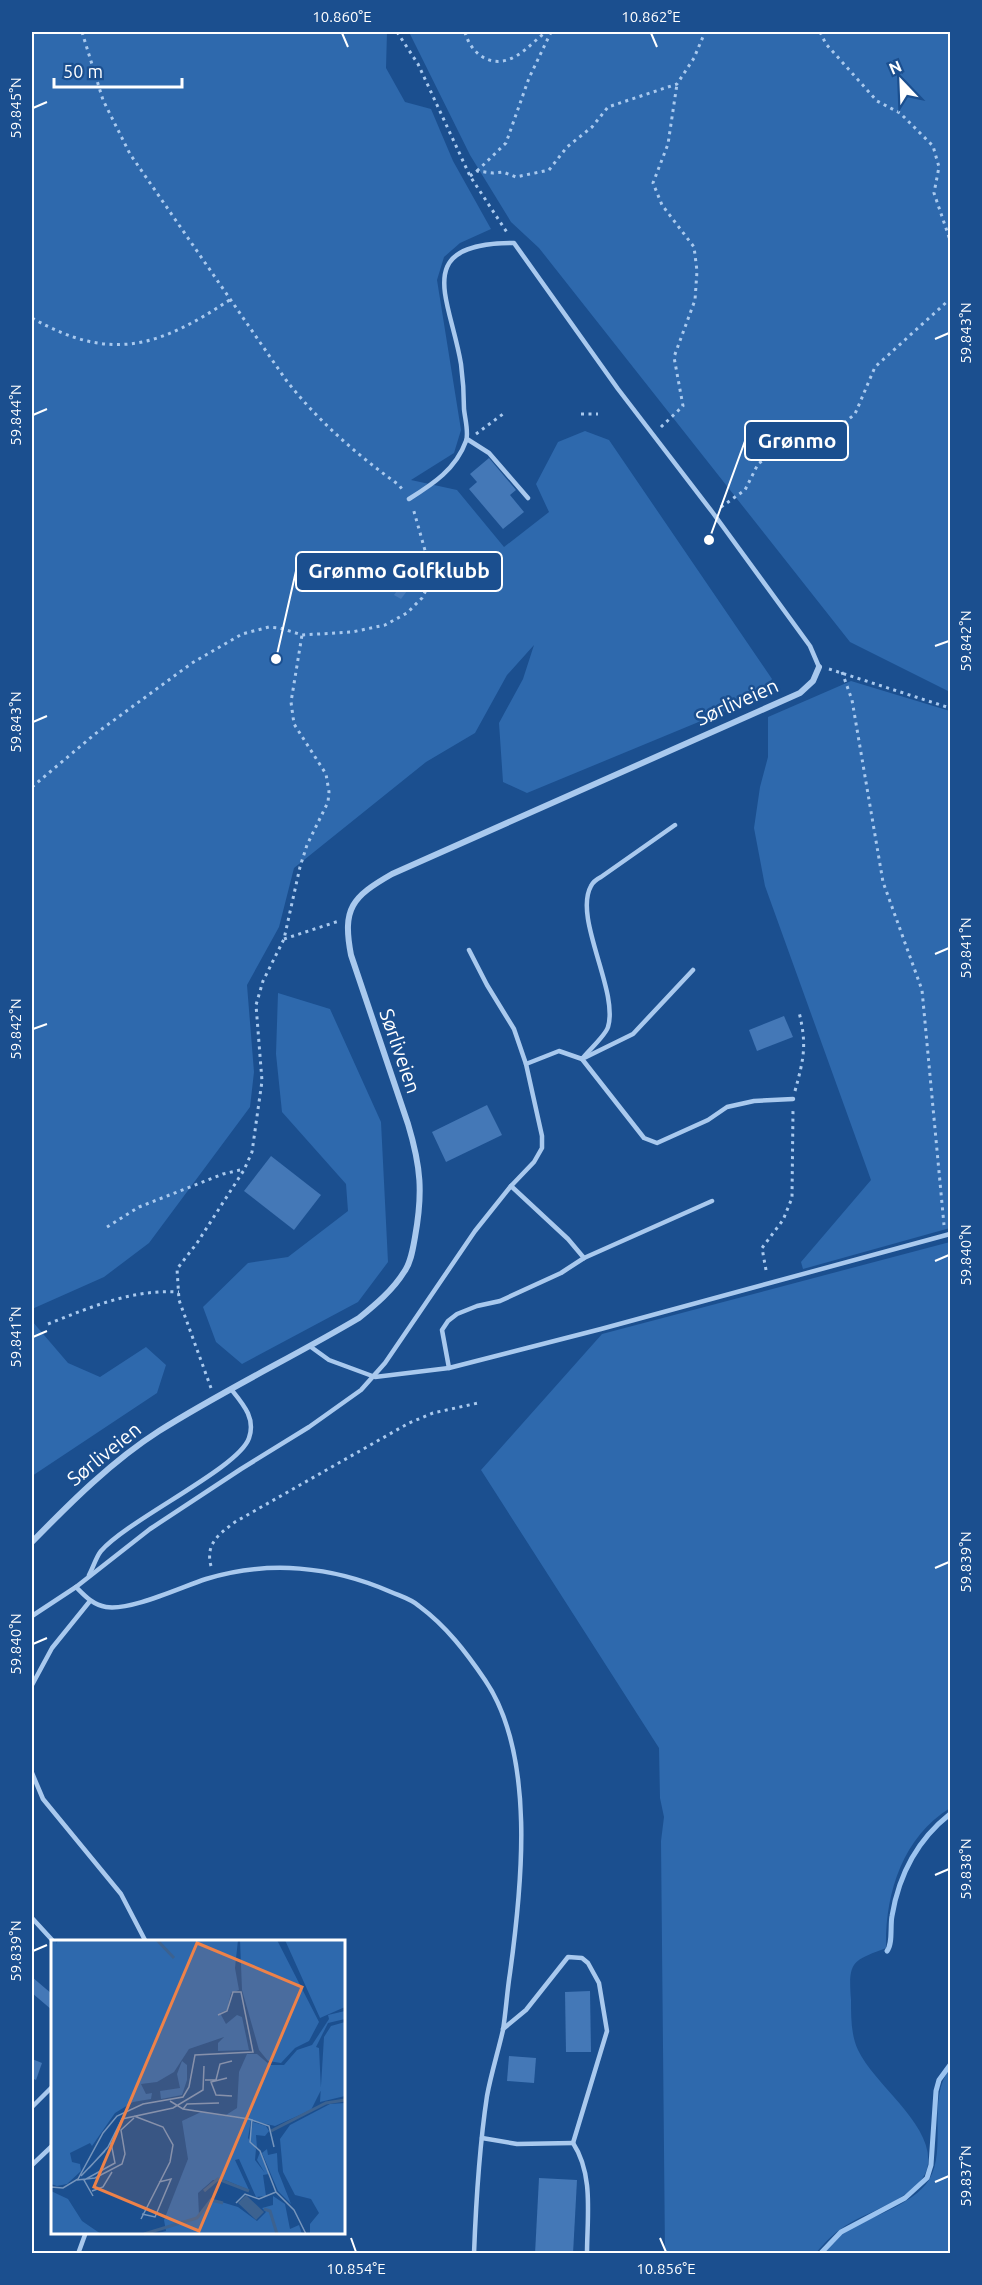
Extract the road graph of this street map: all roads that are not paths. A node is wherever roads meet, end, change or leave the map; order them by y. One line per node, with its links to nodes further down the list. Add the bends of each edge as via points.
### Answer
1 (467, 439): 2 (lane, via 489,453); 3 (lane, via 446,472); 4 (lane, via 461,363 446,305 444,278 451,260 465,249 487,243 514,243 810,646)
2 (528, 498)
3 (409, 499)
4 (819, 667): 15 (street, Sørliveien, via 813,681 800,693 392,874 357,899 347,919 347,936 416,1151 421,1204 405,1271 359,1318)
5 (675, 825): 8 (lane, via 590,887 591,932 609,1010 608,1028)
6 (469, 950): 9 (lane, via 514,1029)
7 (693, 970): 8 (lane, via 633,1034)
8 (582, 1059): 9 (lane, via 559,1052); 10 (lane, via 644,1138 657,1143 727,1107)
9 (526, 1064): 11 (lane, via 542,1148)
10 (793, 1099)
11 (511, 1185): 14 (lane); 17 (lane)
12 (712, 1201): 14 (lane)
13 (948, 1235): 16 (lane)
14 (584, 1258): 16 (lane, via 561,1273 448,1321 442,1330)
15 (310, 1347): 17 (lane, via 329,1360); 18 (street, Sørliveien)
16 (449, 1368): 17 (lane)
17 (375, 1377): 20 (lane, via 309,1427 150,1529)
18 (231, 1389): 19 (street, Sørliveien, via 158,1432 113,1465); 20 (lane, via 250,1415 246,1446 125,1530 100,1552)
19 (32, 1542)
20 (88, 1578): 21 (lane)
21 (76, 1587): 22 (lane); 23 (lane)
22 (90, 1601): 24 (lane, via 52,1648); 29 (lane, via 107,1608 125,1606 242,1570 313,1569 374,1585 417,1604 447,1631 488,1684 510,1734 516,1763 521,1832 518,1909)
23 (32, 1616)
24 (32, 1686)
25 (32, 1773): 28 (lane, via 43,1799 121,1894)
26 (32, 1918): 27 (lane)
27 (53, 1940)
28 (145, 1940)
29 (503, 2028): 32 (lane); 33 (lane, via 526,2010 568,1957 582,1958 588,1963 602,1989 607,2031)
30 (51, 2088): 31 (lane)
31 (32, 2107)
32 (482, 2138): 33 (lane, via 517,2144); 38 (lane)
33 (573, 2143): 39 (lane, via 587,2176)
34 (51, 2147): 35 (lane)
35 (32, 2165)
36 (86, 2234): 37 (lane)
37 (78, 2253)
38 (474, 2253)
39 (587, 2253)

